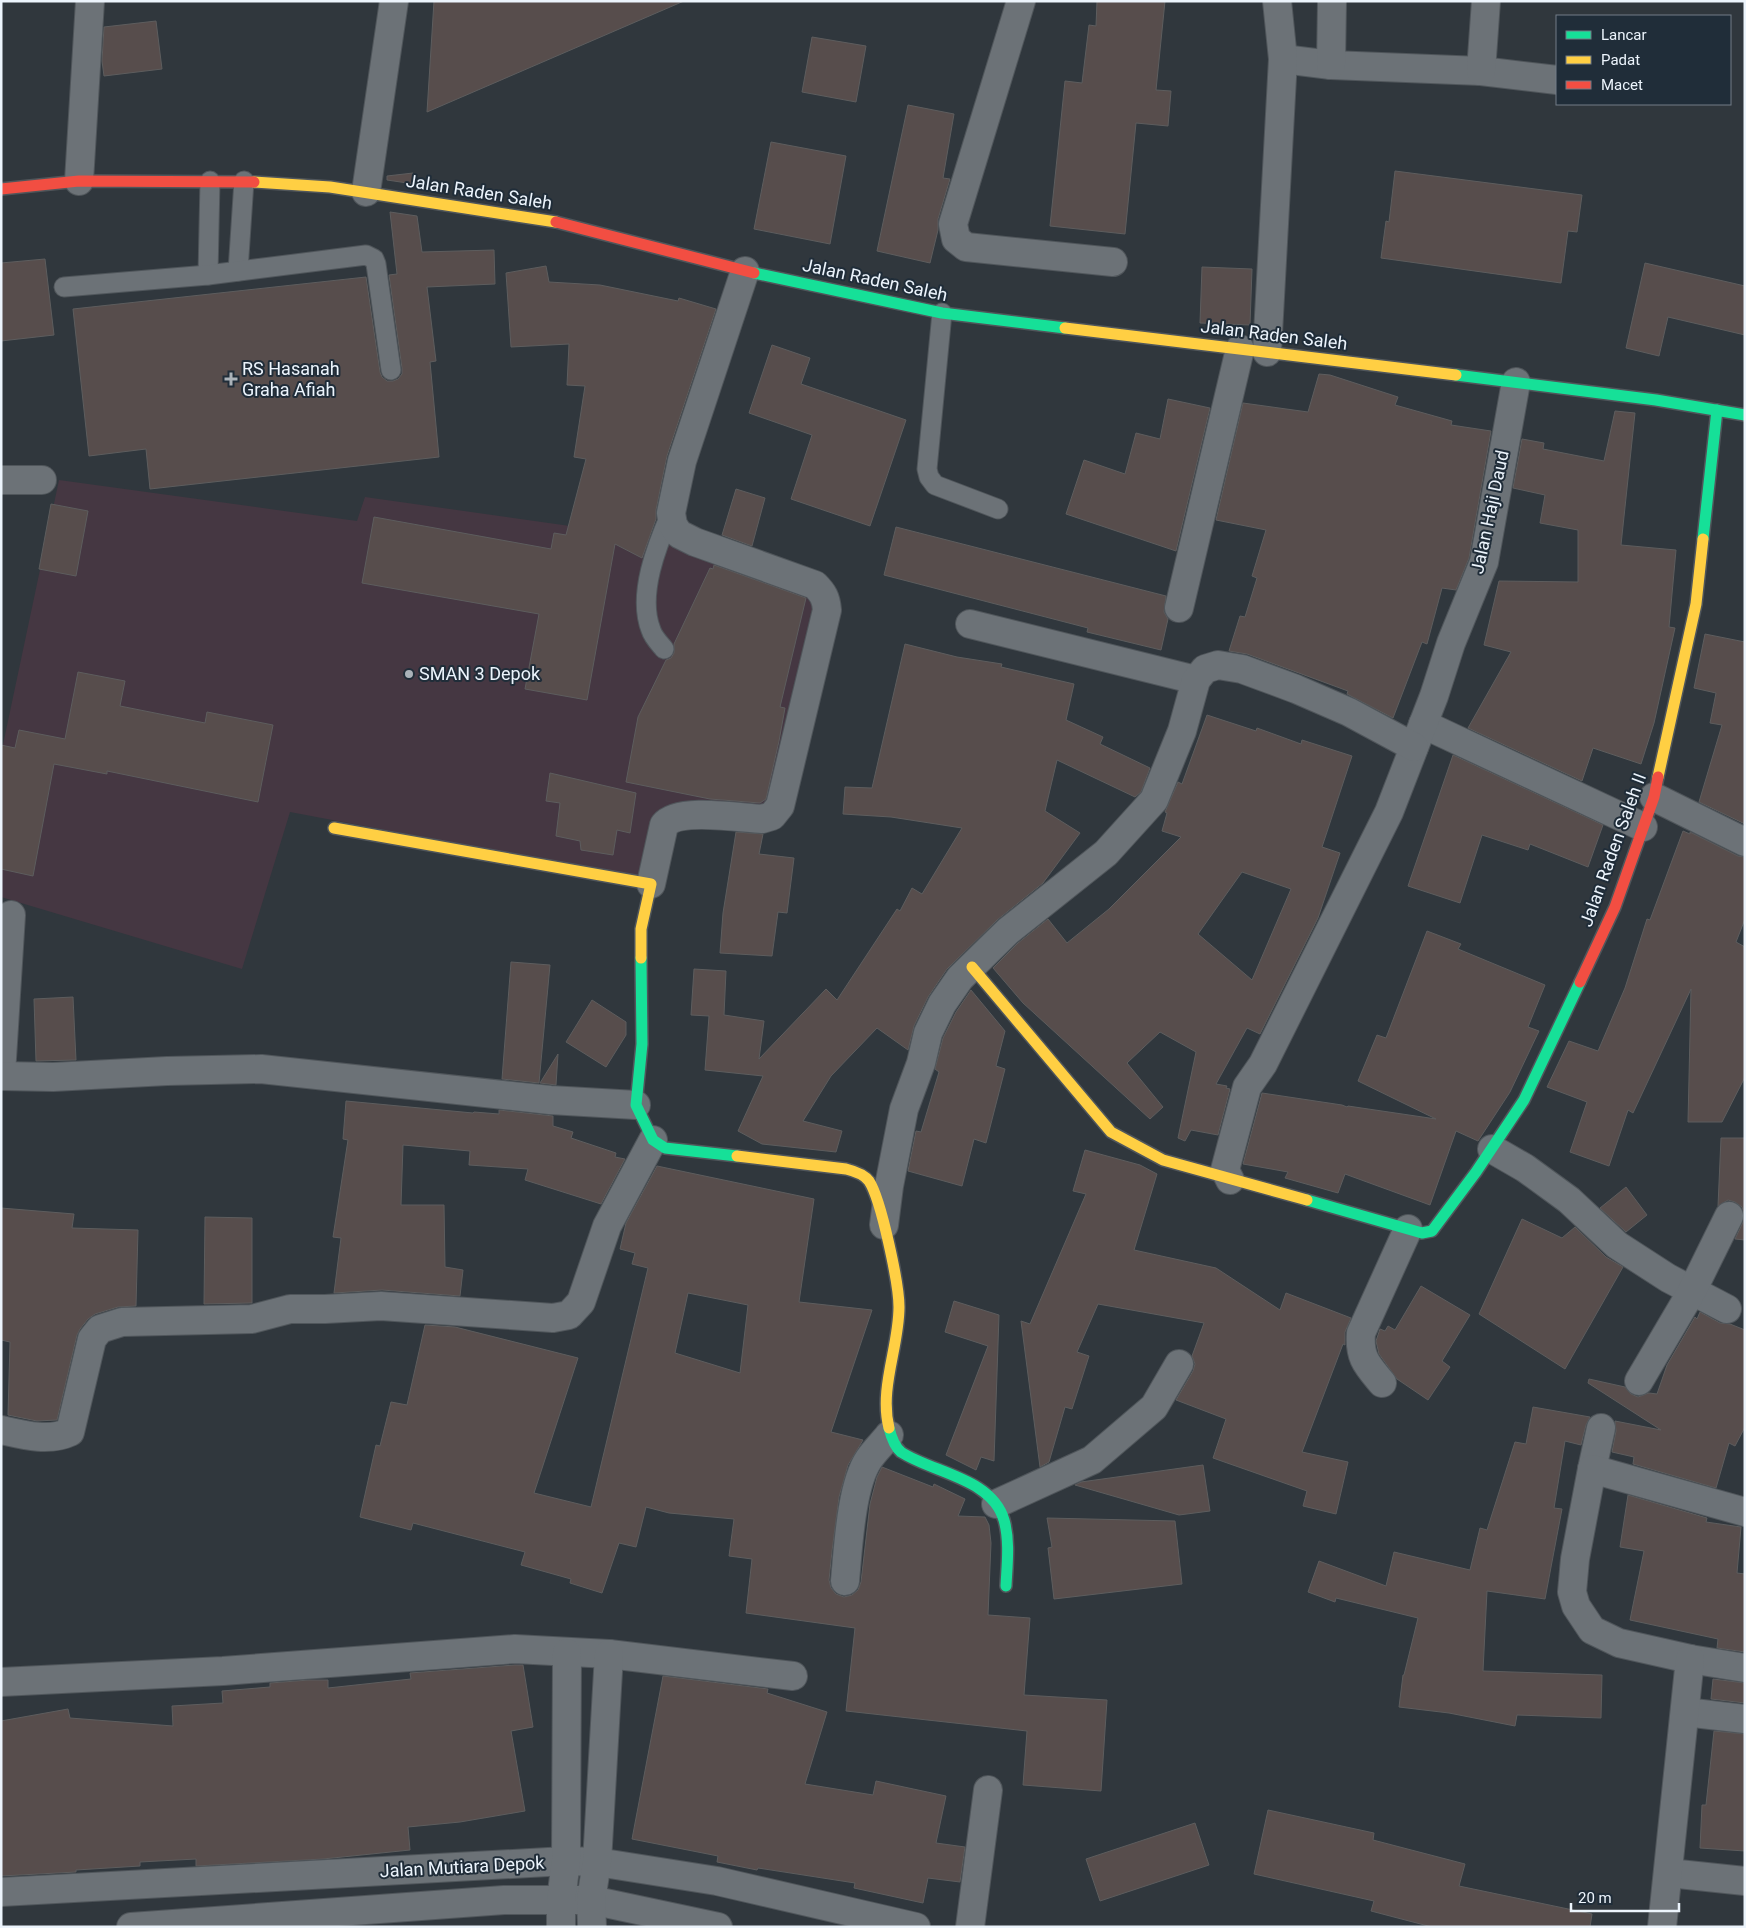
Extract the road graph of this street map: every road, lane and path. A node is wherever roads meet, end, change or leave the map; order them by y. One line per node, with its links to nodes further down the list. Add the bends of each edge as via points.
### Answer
1 (90, 1): 11 (street)
2 (394, 1): 15 (street)
3 (1021, 1): 16 (street, via 953,224 956,239 966,247)
4 (1277, 1): 7 (street)
5 (1332, 1): 8 (street)
6 (1486, 1): 9 (street)
7 (1283, 59): 8 (street); 23 (street)
8 (1331, 65): 9 (street)
9 (1481, 71): 10 (street)
10 (1556, 80)
11 (79, 181): 12 (street, Jalan Raden Saleh); 14 (street, Jalan Raden Saleh)
12 (210, 181): 13 (street, Jalan Raden Saleh); 19 (lane)
13 (244, 181): 15 (street, Jalan Raden Saleh); 17 (lane)
14 (1, 189)
15 (366, 192): 18 (street, Jalan Raden Saleh, via 552,222)
16 (1113, 262)
17 (238, 271): 19 (lane); 24 (lane, via 363,255 372,257 376,264)
18 (745, 271): 21 (street, Jalan Raden Saleh); 31 (street, via 682,461)
19 (208, 275): 20 (lane)
20 (64, 288)
21 (942, 313): 22 (street, Jalan Raden Saleh); 30 (lane, via 927,470 935,485)
22 (1240, 348): 23 (street, Jalan Raden Saleh); 32 (street)
23 (1267, 352): 25 (street, Jalan Raden Saleh)
24 (391, 370)
25 (1516, 382): 26 (street, Jalan Raden Saleh); 36 (street, Jalan Haji Daud, via 1484,562)
26 (1717, 410): 27 (street, Jalan Raden Saleh); 37 (street, Jalan Raden Saleh II, via 1696,604)
27 (1745, 415)
28 (1, 480): 29 (street)
29 (42, 480)
30 (998, 509)
31 (671, 512): 34 (lane, via 648,581 647,610 651,631); 41 (street, via 679,534 815,585 824,595 827,610 780,806 772,816 762,819 687,815 668,821 664,825)
32 (1179, 608)
33 (970, 624): 35 (street)
34 (664, 650)
35 (1196, 680): 36 (street, via 1205,669 1212,667 1242,669 1296,688 1348,712); 43 (street, via 1182,731 1154,800 1106,853 1008,932)
36 (1419, 735): 38 (street); 48 (street, Jalan Haji Daud, via 1385,820 1264,1064 1247,1087 1225,1170)
37 (1654, 797): 38 (street, Jalan Raden Saleh II); 40 (street)
38 (1643, 827): 47 (street, Jalan Raden Saleh II, via 1615,907 1524,1100)
39 (334, 828): 41 (street)
40 (1745, 842)
41 (651, 884): 45 (street, via 641,930 642,1044)
42 (11, 915): 44 (street)
43 (972, 967): 48 (street, via 1111,1132 1163,1160); 50 (street, via 942,1004 928,1033 904,1108)
44 (1, 1075): 45 (street, via 53,1077 261,1069 550,1100)
45 (636, 1105): 46 (street)
46 (653, 1140): 50 (street, via 665,1148 684,1152 859,1172 870,1182); 58 (street, via 607,1226 581,1302 569,1314 553,1318 381,1306 290,1309 252,1319 122,1322 100,1329 92,1340 70,1432 59,1437)
47 (1492, 1149): 51 (street, Jalan Raden Saleh II); 52 (street, via 1569,1200 1617,1245)
48 (1230, 1180): 51 (street)
49 (1729, 1216): 52 (street)
50 (884, 1225): 59 (street, via 900,1306 887,1402)
51 (1420, 1230): 56 (street, via 1360,1333 1363,1360)
52 (1692, 1291): 53 (street); 55 (street)
53 (1727, 1309)
54 (1179, 1364): 61 (street, via 1154,1407 1092,1460)
55 (1639, 1381)
56 (1382, 1383)
57 (1601, 1428): 60 (street)
58 (1, 1430)
59 (889, 1435): 61 (street, via 900,1451 983,1490); 63 (street, via 869,1459 861,1477)
60 (1592, 1469): 62 (street); 67 (street, via 1575,1559 1572,1592 1576,1606 1592,1630 1619,1643)
61 (996, 1504): 64 (street, via 1004,1520)
62 (1745, 1512)
63 (845, 1581)
64 (1006, 1586)
65 (567, 1653): 66 (street); 70 (street, via 515,1649 223,1671); 74 (street)
66 (609, 1654): 69 (street); 75 (street)
67 (1690, 1659): 68 (street); 71 (street)
68 (1745, 1668)
69 (793, 1676)
70 (1, 1682)
71 (1685, 1712): 72 (street); 76 (street)
72 (1745, 1719)
73 (988, 1790): 86 (street)
74 (566, 1861): 75 (street, Jalan Mutiara Depok); 78 (street, Jalan Mutiara Depok); 79 (street)
75 (597, 1862): 80 (street); 85 (street, Jalan Mutiara Depok, via 717,1881)
76 (1669, 1873): 77 (street); 87 (street)
77 (1745, 1881)
78 (1, 1892)
79 (561, 1900): 80 (street, Jalan Mutiara Depok); 81 (street, Jalan Mutiara Depok, via 504,1900); 82 (street)
80 (592, 1900): 83 (street); 84 (street, Jalan Mutiara Depok)
81 (131, 1927)
82 (561, 1927)
83 (592, 1927)
84 (718, 1927)
85 (916, 1927)
86 (970, 1927)
87 (1662, 1927)

